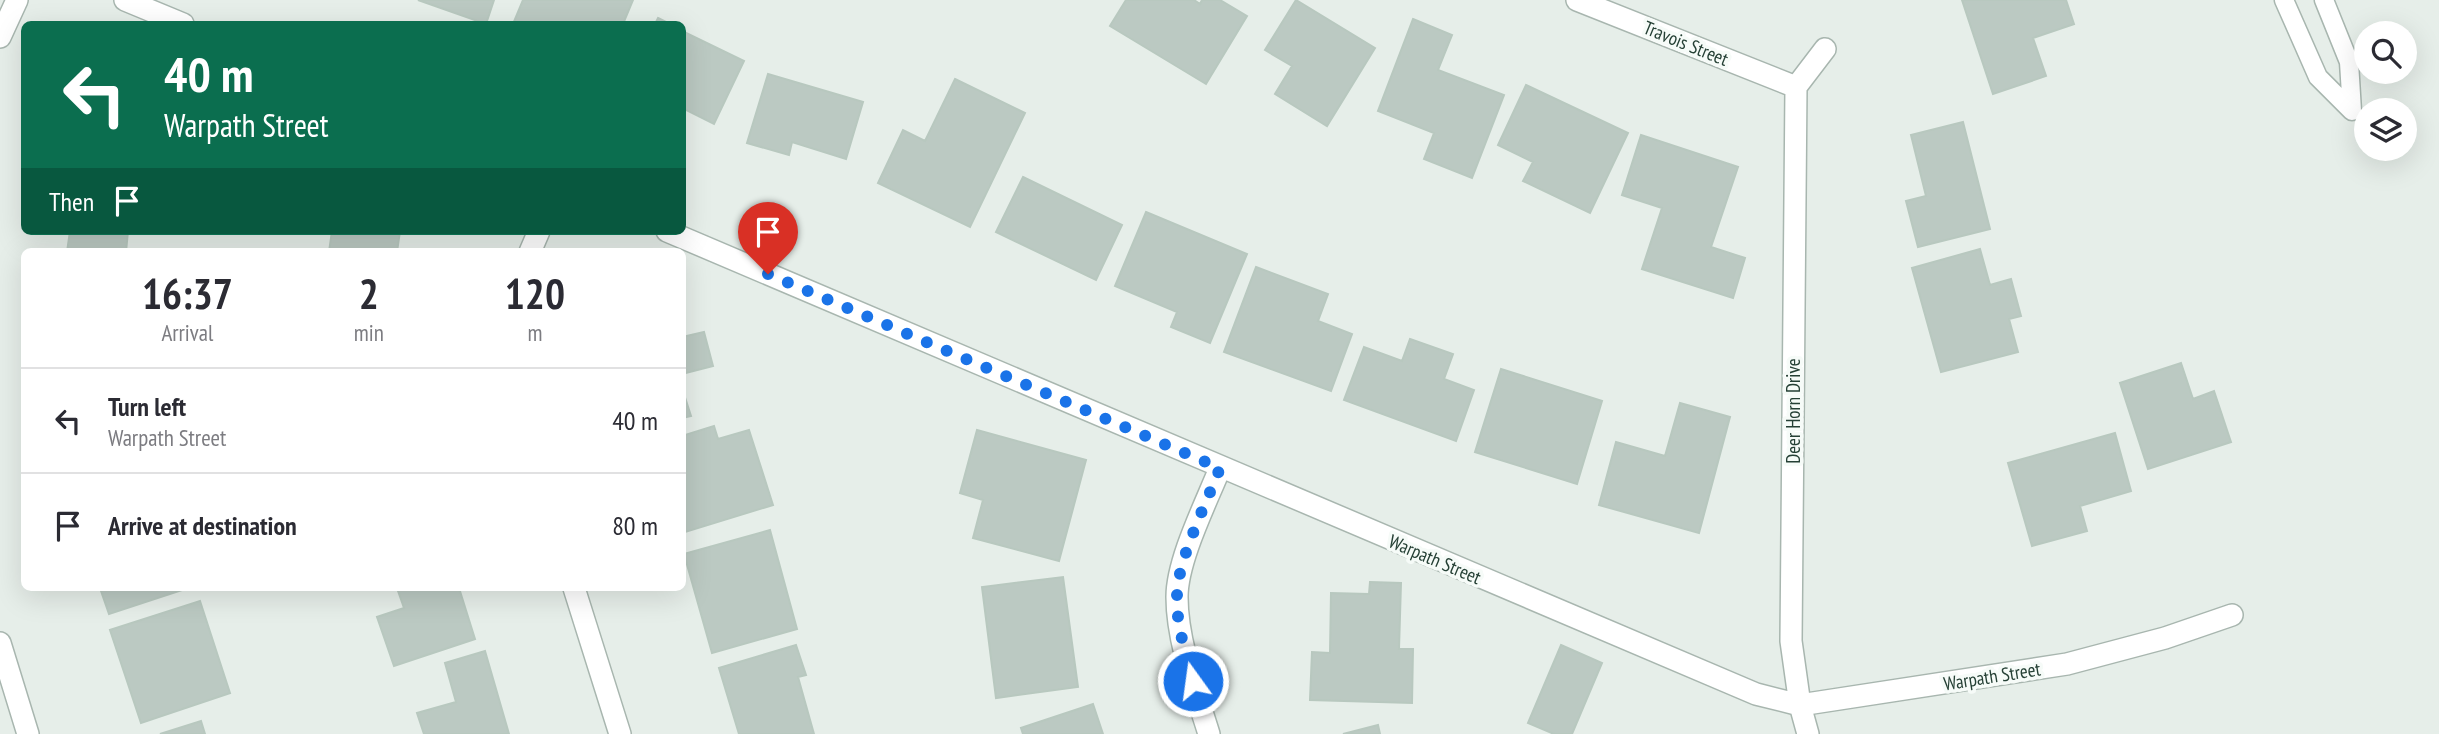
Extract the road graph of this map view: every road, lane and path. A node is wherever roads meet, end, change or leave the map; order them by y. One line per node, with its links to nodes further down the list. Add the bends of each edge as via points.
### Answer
1 (17, 0): 7 (street)
2 (125, 0): 6 (street)
3 (1577, 0): 9 (street, Travois Street)
4 (2284, 0): 5 (lane, via 2318,77 2352,111 2349,62)
5 (2324, 0)
6 (176, 21)
7 (0, 37)
8 (1825, 49): 9 (street)
9 (1796, 87): 15 (street, Deer Horn Drive, via 1791,641)
10 (676, 235): 11 (street, Warpath Street)
11 (1220, 468): 15 (street, Warpath Street, via 1756,694); 18 (street, via 1181,566 1177,596 1182,637)
12 (575, 591): 17 (street)
13 (2232, 615): 15 (street, Warpath Street, via 2067,664)
14 (0, 643): 16 (street)
15 (1800, 705): 19 (street, Deer Horn Drive)
16 (28, 734)
17 (620, 734)
18 (1209, 734)
19 (1808, 734)

